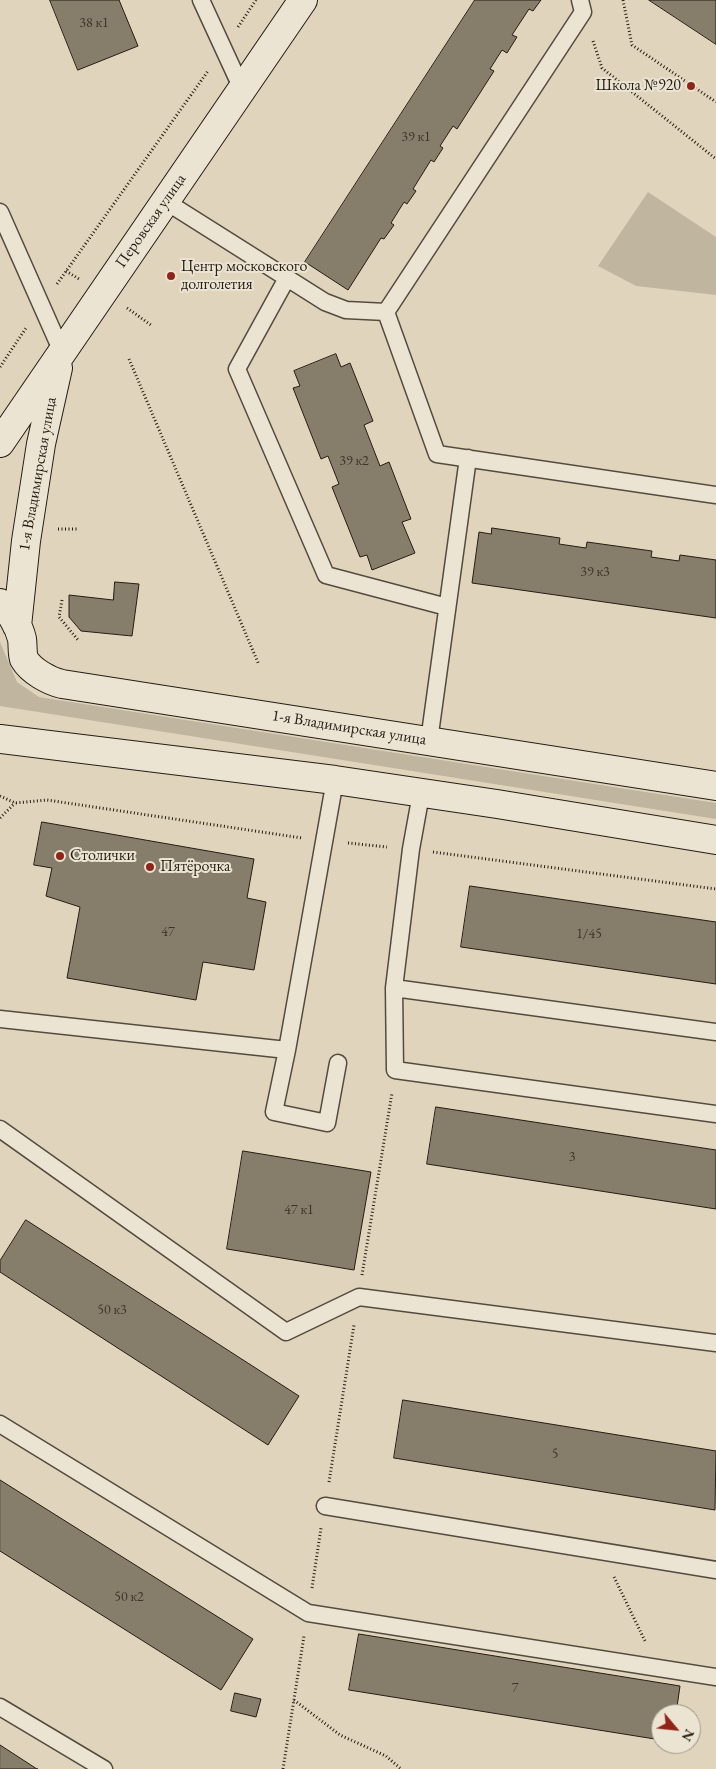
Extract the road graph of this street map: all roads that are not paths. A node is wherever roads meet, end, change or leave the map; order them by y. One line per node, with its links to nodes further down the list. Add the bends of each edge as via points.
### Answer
1 (201, 0): 4 (lane)
2 (303, 0): 4 (main road, Перовская улица)
3 (582, 6): 8 (lane)
4 (242, 89): 5 (main road, Перовская улица)
5 (165, 201): 7 (lane); 9 (main road, Перовская улица)
6 (0, 212): 9 (lane)
7 (287, 278): 8 (lane, via 325,302 346,310); 14 (lane, via 237,369 326,575)
8 (386, 312): 11 (lane, via 437,454)
9 (62, 352): 10 (main road, Перовская улица); 15 (main road, 1-я Владимирская улица, via 41,444)
10 (0, 443)
11 (468, 458): 12 (lane); 14 (lane)
12 (716, 495)
13 (0, 603): 15 (main road, 1-я Владимирская улица)
14 (447, 607): 17 (lane)
15 (17, 626): 17 (main road, 1-я Владимирская улица, via 24,658 45,677 62,684)
16 (0, 740): 18 (main road)
17 (428, 741): 19 (main road, 1-я Владимирская улица)
18 (335, 780): 20 (main road); 25 (lane)
19 (716, 786)
20 (421, 794): 21 (main road); 22 (lane)
21 (716, 840)
22 (394, 988): 24 (lane); 27 (lane, via 395,1070)
23 (0, 1019): 25 (lane)
24 (716, 1032)
25 (287, 1050): 26 (lane, via 274,1112 327,1123)
26 (338, 1063)
27 (716, 1114)
28 (0, 1129): 29 (lane, via 286,1332 359,1296)
29 (716, 1343)
30 (0, 1424): 33 (lane, via 308,1613)
31 (325, 1506): 32 (lane)
32 (716, 1570)
33 (716, 1677)
34 (0, 1707): 35 (lane)
35 (104, 1769)

